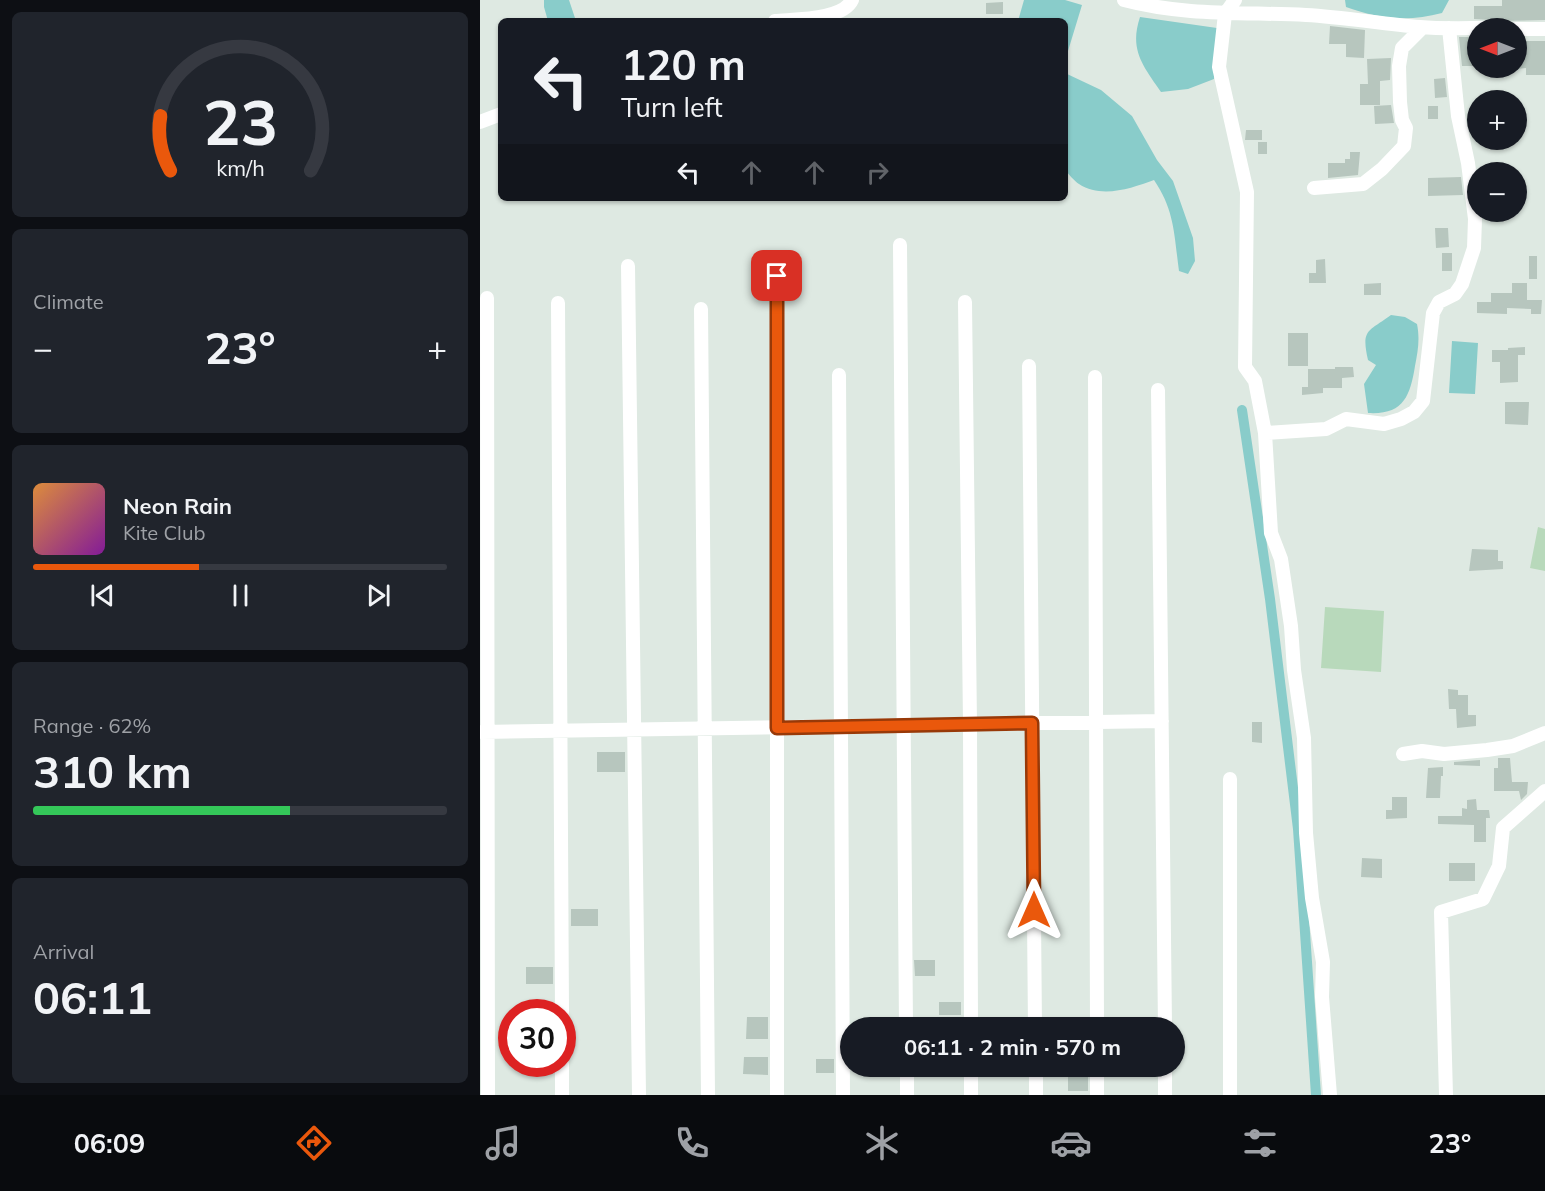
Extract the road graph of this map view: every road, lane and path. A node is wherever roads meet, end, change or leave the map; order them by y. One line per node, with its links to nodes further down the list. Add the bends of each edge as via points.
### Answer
1 (852, 0): 5 (street, via 849,7 835,14)
2 (1124, 0): 4 (street, via 1151,7)
3 (1235, 0): 4 (street)
4 (1225, 14): 6 (street, via 1307,15); 25 (street, via 1219,67 1247,192 1245,367 1255,381)
5 (801, 18)
6 (1422, 28): 7 (street); 13 (street, via 1402,48 1399,66 1402,120 1406,128 1404,146 1363,184)
7 (1449, 28): 8 (street); 25 (street, via 1475,219 1474,248 1462,284 1455,294 1439,302 1433,314 1423,401 1414,412 1384,424 1346,419 1326,429)
8 (1467, 28)
9 (1527, 29): 10 (street)
10 (1545, 29)
11 (498, 115): 12 (street)
12 (480, 122)
13 (1314, 188)
14 (900, 245): 31 (street)
15 (628, 266): 34 (street)
16 (777, 276): 32 (street)
17 (487, 298): 36 (street)
18 (965, 302): 29 (street)
19 (558, 303): 35 (street)
20 (701, 309): 33 (street)
21 (1029, 366): 28 (street)
22 (839, 375): 30 (street)
23 (1095, 376): 27 (street)
24 (1158, 390): 26 (street)
25 (1265, 433): 65 (street, via 1271,533 1286,585 1304,738 1305,833 1323,962)
26 (1162, 721): 27 (street); 46 (street)
27 (1097, 722): 28 (street); 45 (street)
28 (1032, 723): 29 (street); 44 (street)
29 (970, 724): 31 (street); 43 (street)
30 (841, 726): 31 (street); 32 (street); 58 (street)
31 (905, 726): 42 (street)
32 (777, 728): 33 (street); 57 (street)
33 (706, 729): 34 (street); 56 (street)
34 (634, 730): 35 (street); 55 (street)
35 (560, 731): 36 (street); 41 (street)
36 (484, 732): 53 (street)
37 (1545, 733): 38 (street, via 1513,746 1487,750)
38 (1403, 754)
39 (1230, 779): 64 (street)
40 (1545, 791): 66 (street, via 1503,828 1499,866 1483,899 1441,912)
41 (562, 999)
42 (906, 1017)
43 (971, 1017)
44 (1035, 1017)
45 (1097, 1017)
46 (1165, 1017)
47 (562, 1077): 54 (street)
48 (907, 1077): 59 (street)
49 (971, 1077): 60 (street)
50 (1036, 1077): 61 (street)
51 (1097, 1077): 62 (street)
52 (1165, 1077): 63 (street)
53 (488, 1095)
54 (562, 1095)
55 (639, 1095)
56 (708, 1095)
57 (777, 1095)
58 (843, 1095)
59 (907, 1095)
60 (971, 1095)
61 (1036, 1095)
62 (1097, 1095)
63 (1165, 1095)
64 (1230, 1095)
65 (1330, 1095)
66 (1446, 1095)

